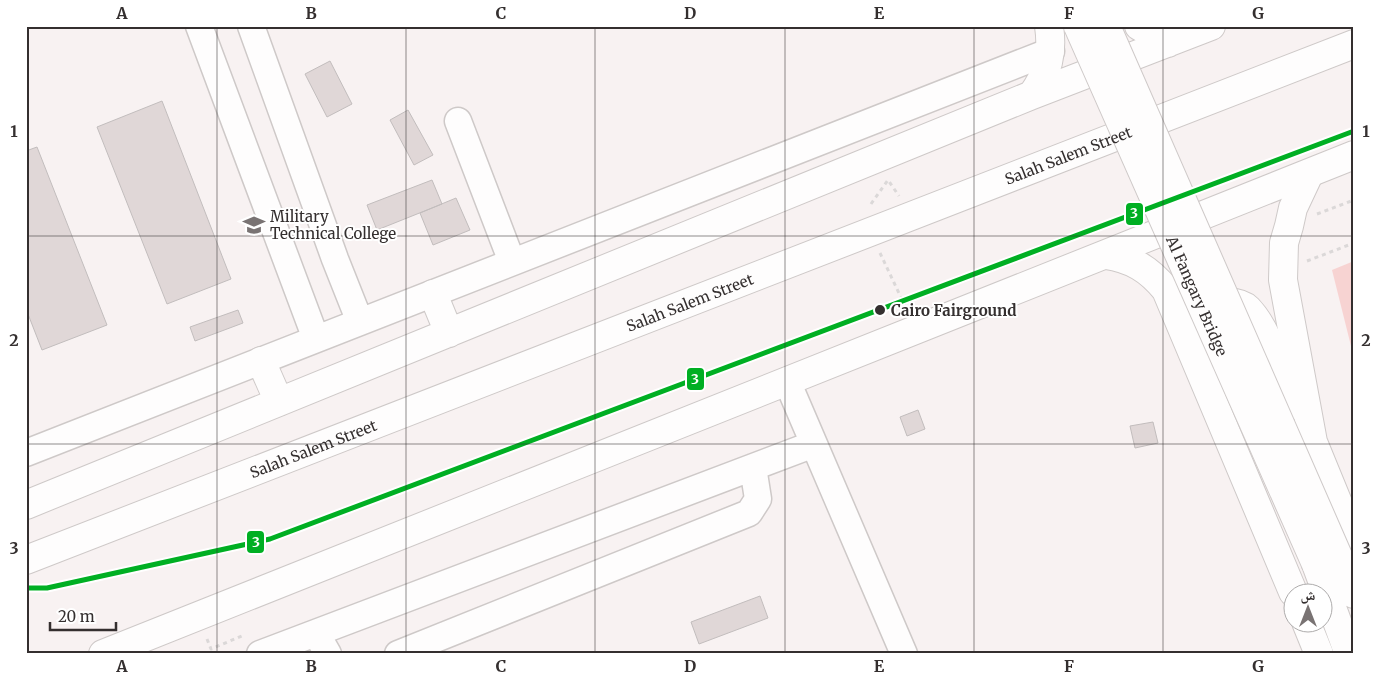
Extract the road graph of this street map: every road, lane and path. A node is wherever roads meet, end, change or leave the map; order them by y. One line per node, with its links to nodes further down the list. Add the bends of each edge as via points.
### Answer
1 (198, 26): 27 (lane)
2 (251, 26): 23 (lane)
3 (1078, 26): 36 (main road, Al Fangary Bridge, bridge)
4 (1106, 26): 36 (main road, Al Fangary Bridge, bridge)
5 (1139, 26): 8 (main road)
6 (1211, 26): 8 (main road)
7 (1050, 39): 10 (main road, via 1044,75); 20 (lane)
8 (1168, 43): 10 (main road)
9 (1354, 44): 16 (main road, Salah Salem Street)
10 (1032, 95): 25 (main road)
11 (458, 121): 20 (lane)
12 (1354, 155): 13 (main road)
13 (1309, 174): 17 (main road); 19 (main road)
14 (888, 180): 16 (path)
15 (1354, 200): 17 (path)
16 (866, 225): 24 (path); 37 (main road, Salah Salem Street)
17 (1288, 226): 21 (main road)
18 (1354, 243): 21 (path)
19 (1106, 255): 24 (main road); 26 (main road, via 1124,258 1154,276 1166,290)
20 (512, 262): 22 (lane)
21 (1283, 270): 31 (main road, via 1288,316)
22 (433, 294): 23 (lane); 25 (main road)
23 (360, 322): 27 (lane)
24 (917, 330): 29 (main road)
25 (449, 333): 30 (main road)
26 (1186, 337): 31 (main road, via 1193,312 1211,304 1234,302 1248,308 1264,335); 38 (main road)
27 (316, 339): 28 (lane)
28 (261, 361): 30 (main road); 33 (lane)
29 (787, 381): 32 (lane); 44 (main road)
30 (279, 402): 35 (main road)
31 (1312, 442): 36 (main road)
32 (814, 444): 34 (lane); 46 (lane)
33 (26, 453)
34 (753, 467): 42 (lane); 45 (lane, via 758,499 749,513)
35 (26, 505)
36 (1336, 554): 39 (main road); 48 (main road)
37 (26, 560)
38 (1290, 582)
39 (1354, 594)
40 (1310, 632): 47 (main road)
41 (255, 643): 42 (lane); 43 (path)
42 (322, 643)
43 (211, 649)
44 (103, 654)
45 (398, 654)
46 (904, 654)
47 (1319, 654)
48 (1349, 654)

